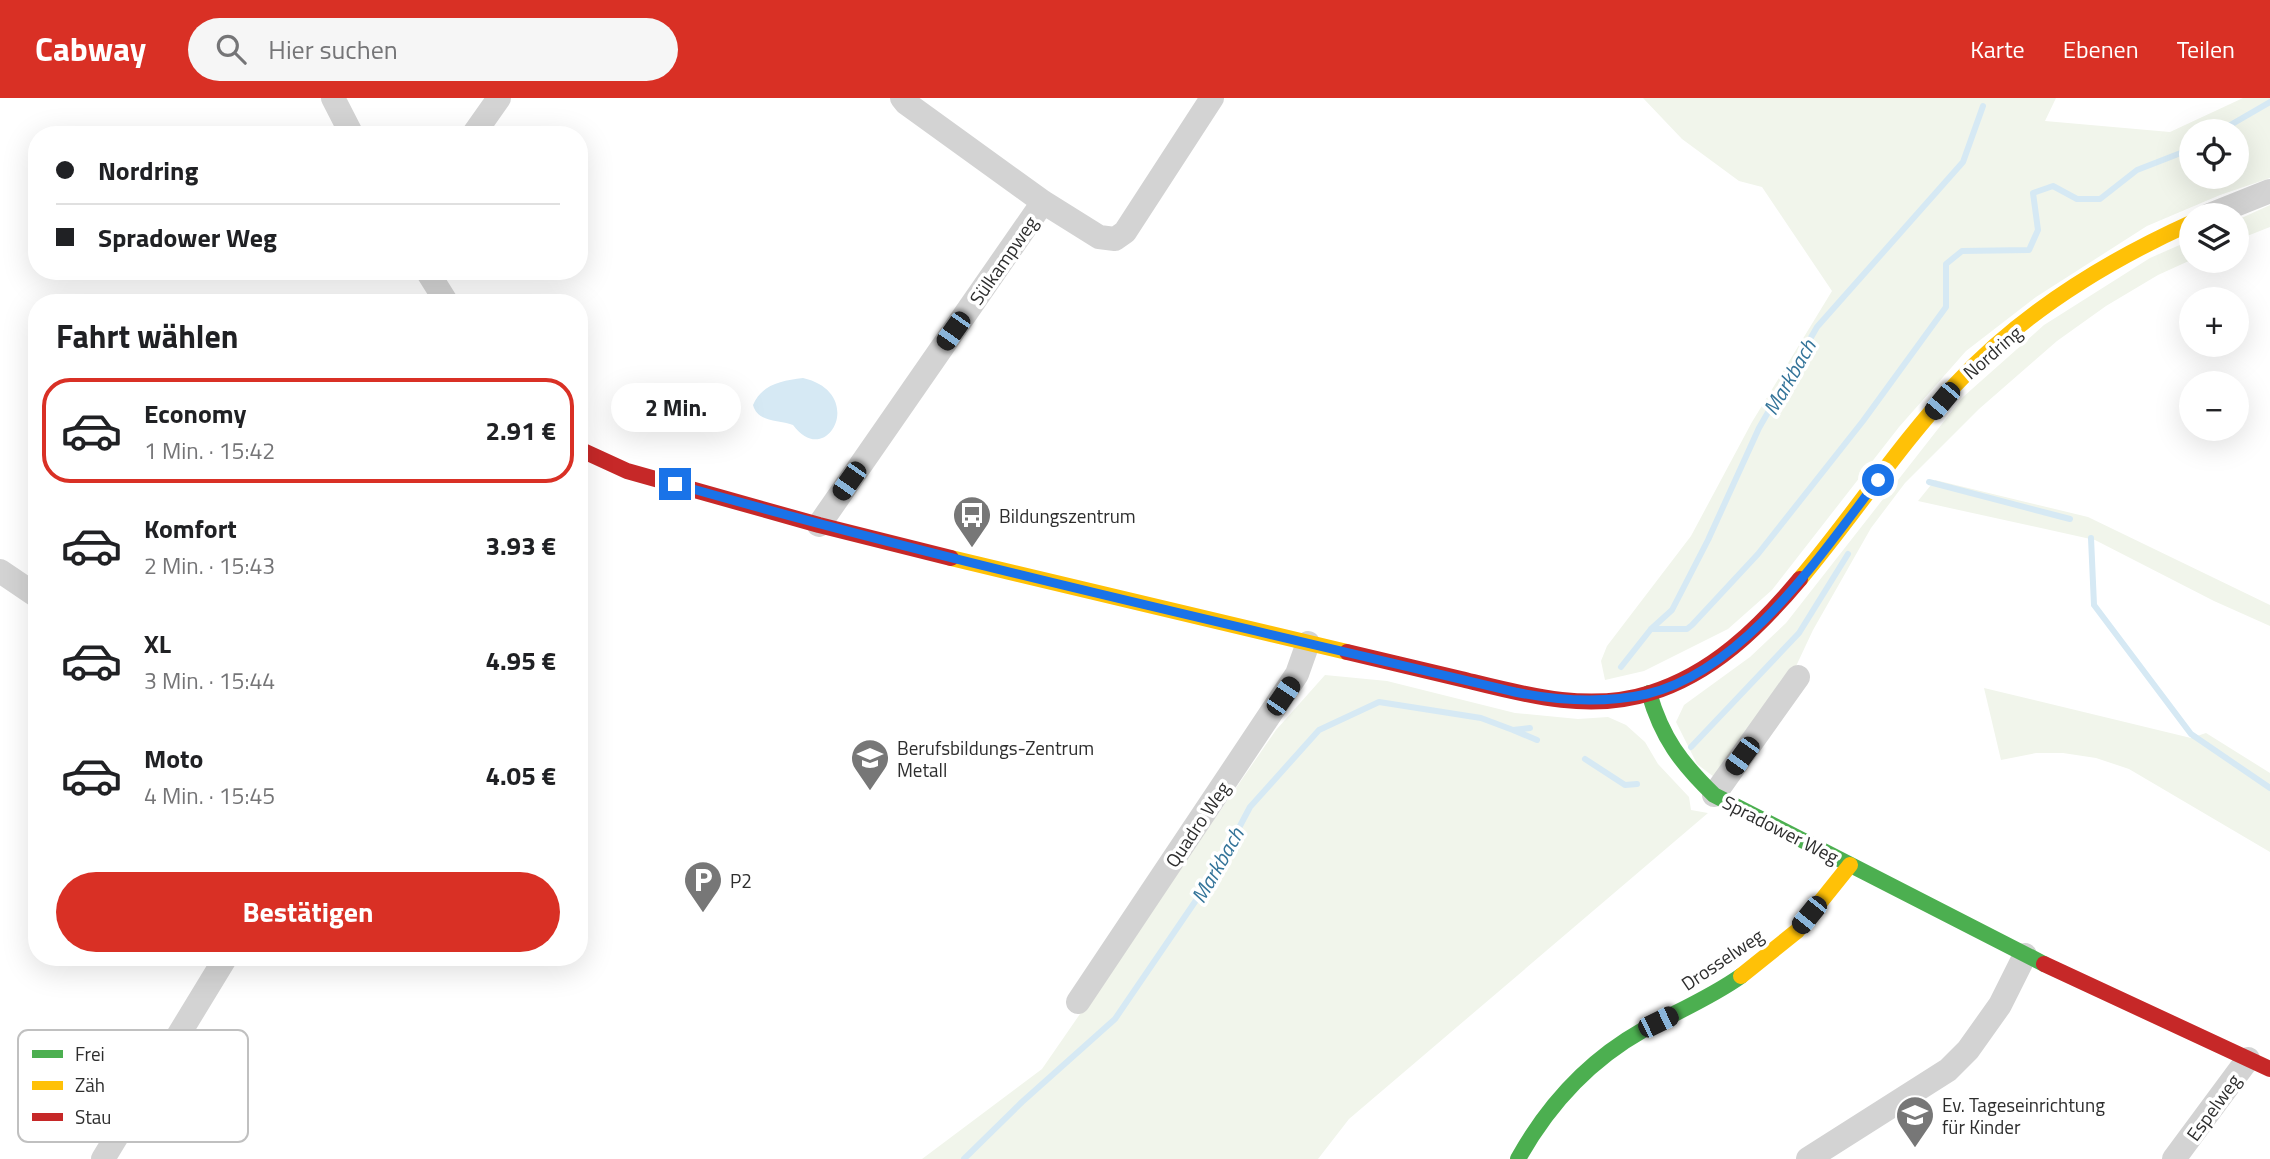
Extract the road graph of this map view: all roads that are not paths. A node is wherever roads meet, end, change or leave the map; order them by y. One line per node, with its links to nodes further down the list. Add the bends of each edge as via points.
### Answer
1 (333, 98): 5 (street)
2 (499, 98): 6 (street)
3 (902, 98): 8 (street, Sülkampweg)
4 (1212, 98): 8 (street, Sülkampweg, via 1125,232 1115,239 1099,237)
5 (347, 126)
6 (480, 126)
7 (2270, 191): 9 (street)
8 (1043, 201): 12 (street, Sülkampweg)
9 (2240, 203)
10 (2179, 229): 17 (street, Nordring, via 2106,267 2028,321 1959,381 1764,620 1720,657 1677,683)
11 (588, 453): 12 (street, via 627,471)
12 (819, 525): 15 (street)
13 (0, 571): 14 (street)
14 (28, 590)
15 (1308, 643): 17 (street, via 1551,699 1588,701); 22 (street, Quadro Weg, via 1297,674)
16 (1798, 677): 18 (street)
17 (1649, 693): 18 (street, Spradower Weg, via 1657,722 1679,761)
18 (1714, 795): 19 (street, Spradower Weg)
19 (1850, 865): 20 (street, Spradower Weg); 28 (street, Drosselweg, via 1796,932 1741,976 1592,1063 1553,1102)
20 (2025, 955): 24 (street, Spradower Weg); 29 (street, via 2000,1005 1948,1070)
21 (221, 966): 23 (street)
22 (1078, 1002)
23 (182, 1030)
24 (2259, 1064): 26 (street, Espelweg)
25 (113, 1142): 27 (street)
26 (2181, 1157)
27 (103, 1159)
28 (1518, 1159)
29 (1808, 1159)

